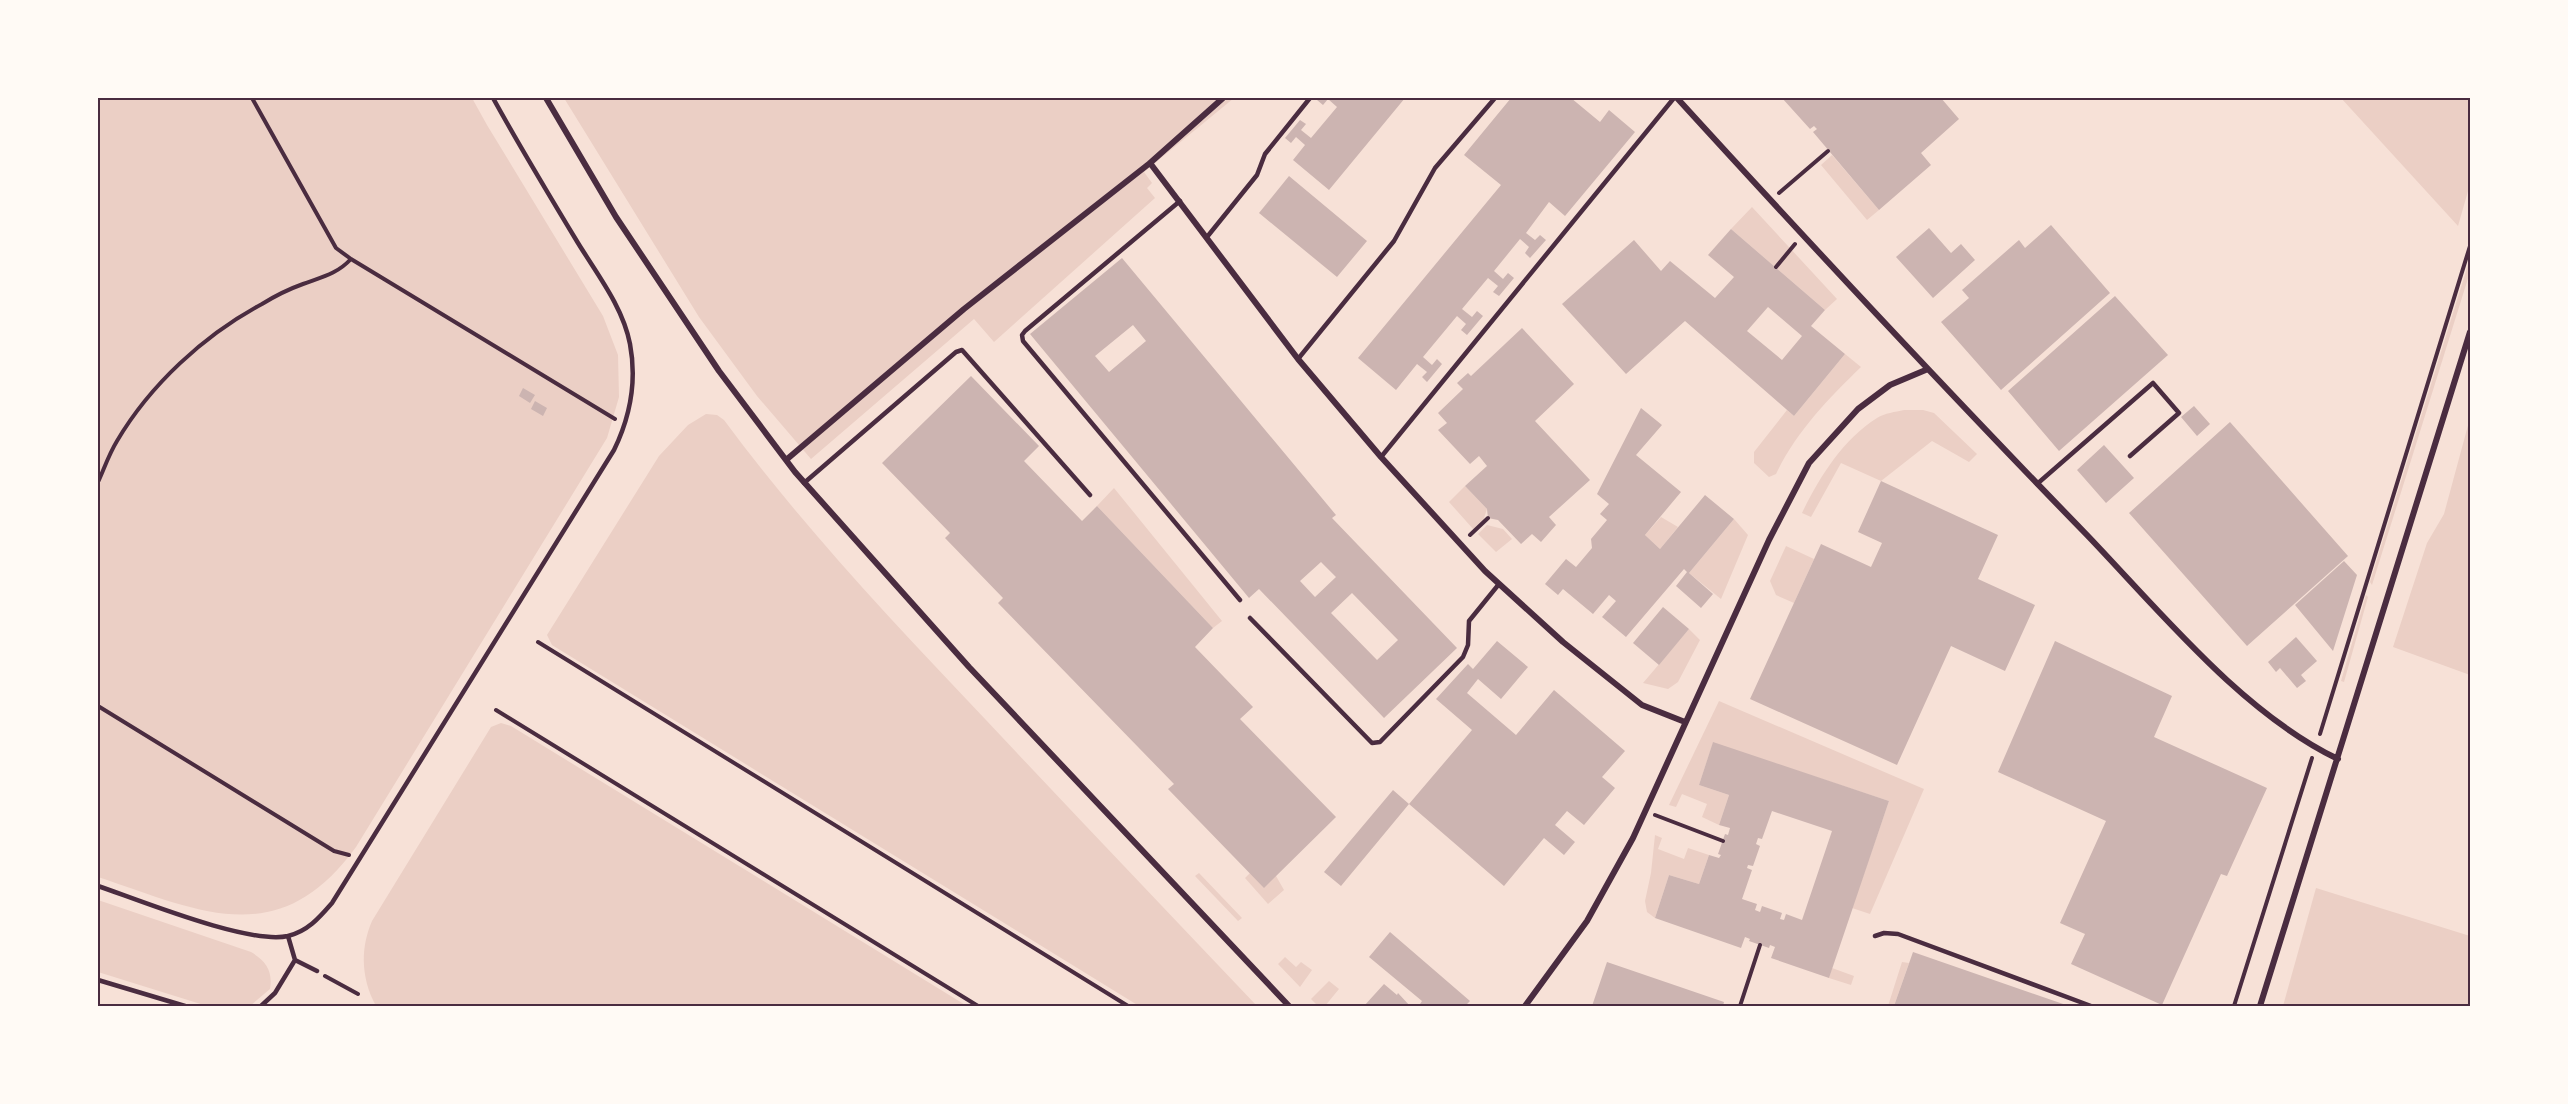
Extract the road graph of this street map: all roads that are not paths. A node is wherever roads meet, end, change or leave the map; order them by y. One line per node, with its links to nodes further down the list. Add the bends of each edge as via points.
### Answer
1 (493, 98): 25 (lane, via 615,303 630,342 633,367 626,425 602,470 332,903 314,924)
2 (546, 98): 15 (street, via 622,226 719,372)
3 (1223, 98): 7 (street)
4 (1310, 98): 9 (lane, via 1265,154 1257,175)
5 (1495, 98): 11 (lane, via 1435,168 1394,241)
6 (1676, 98): 12 (street); 14 (lane)
7 (1150, 163): 8 (street); 15 (street, via 964,309)
8 (1180, 201): 9 (street); 20 (lane, via 1022,335 1023,341)
9 (1207, 237): 11 (street)
10 (2470, 332): 23 (street)
11 (1298, 359): 14 (street)
12 (1928, 369): 17 (street); 22 (street, via 1890,385 1858,409 1809,463)
13 (2130, 456): 17 (lane, via 2179,412 2153,383)
14 (1381, 457): 19 (street)
15 (786, 460): 16 (street)
16 (804, 483): 18 (lane, via 962,350); 32 (street, via 969,667)
17 (2037, 484): 23 (street, via 2227,681 2316,748)
18 (1090, 495)
19 (1498, 584): 21 (lane, via 1469,621 1463,657 1376,744); 22 (street, via 1642,705)
20 (1240, 600)
21 (1250, 618)
22 (1685, 722): 33 (street, via 1646,812 1587,921)
23 (2338, 759): 35 (street)
24 (98, 886): 25 (lane, via 233,931)
25 (288, 936): 27 (lane)
26 (1875, 936): 34 (lane, via 1898,934)
27 (296, 960): 28 (lane); 31 (lane, via 275,993)
28 (317, 972)
29 (98, 980): 30 (lane)
30 (186, 1006)
31 (261, 1006)
32 (1289, 1006)
33 (1525, 1006)
34 (2091, 1006)
35 (2260, 1006)

